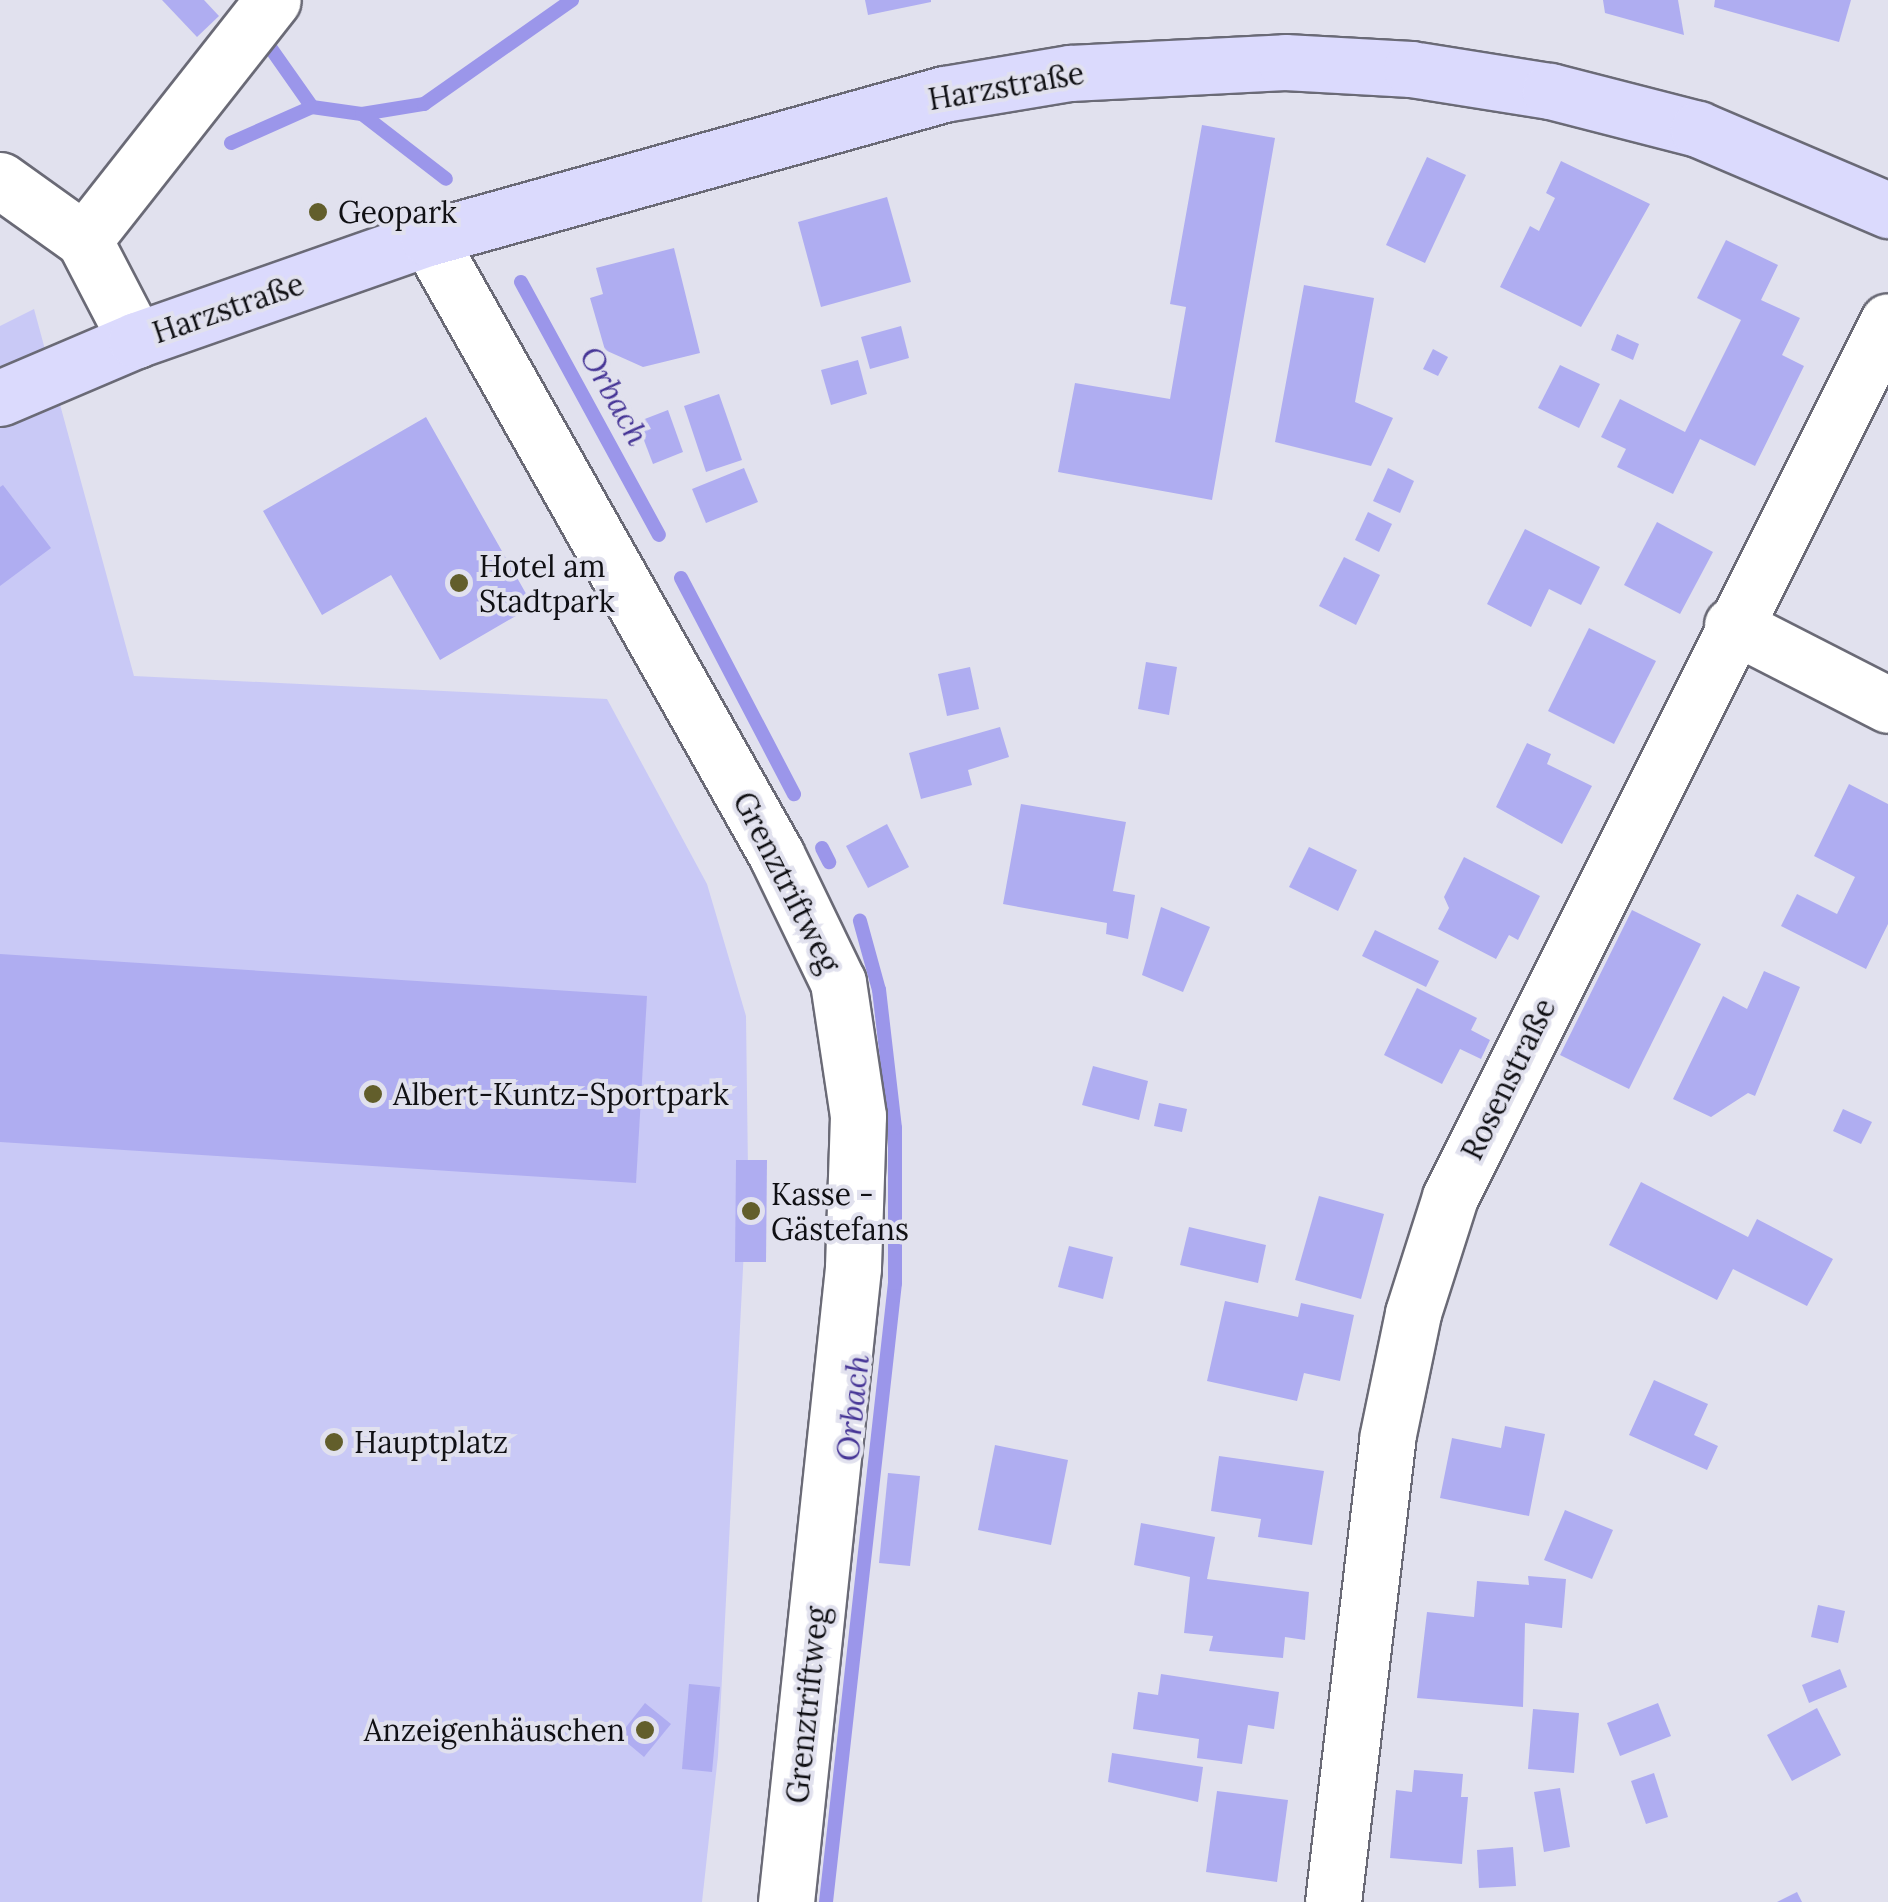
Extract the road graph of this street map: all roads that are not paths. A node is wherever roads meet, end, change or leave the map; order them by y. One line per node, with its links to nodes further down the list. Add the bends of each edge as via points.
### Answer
1 (262, 17): 5 (street)
2 (0, 180): 5 (street)
3 (1888, 210): 4 (main road, Harzstraße, via 1698,129 1550,90 1412,69 1178,63 944,94)
4 (428, 238): 7 (main road, Harzstraße); 11 (street, Grenztriftweg, via 776,854 838,982 858,1116 853,1268)
5 (84, 240): 7 (street)
6 (1888, 321): 9 (street, Rosenstraße)
7 (136, 340): 8 (main road, Harzstraße)
8 (0, 398)
9 (1732, 625): 10 (street); 12 (street, Rosenstraße, via 1450,1197 1413,1312 1387,1439)
10 (1888, 704)
11 (786, 1902)
12 (1333, 1902)

